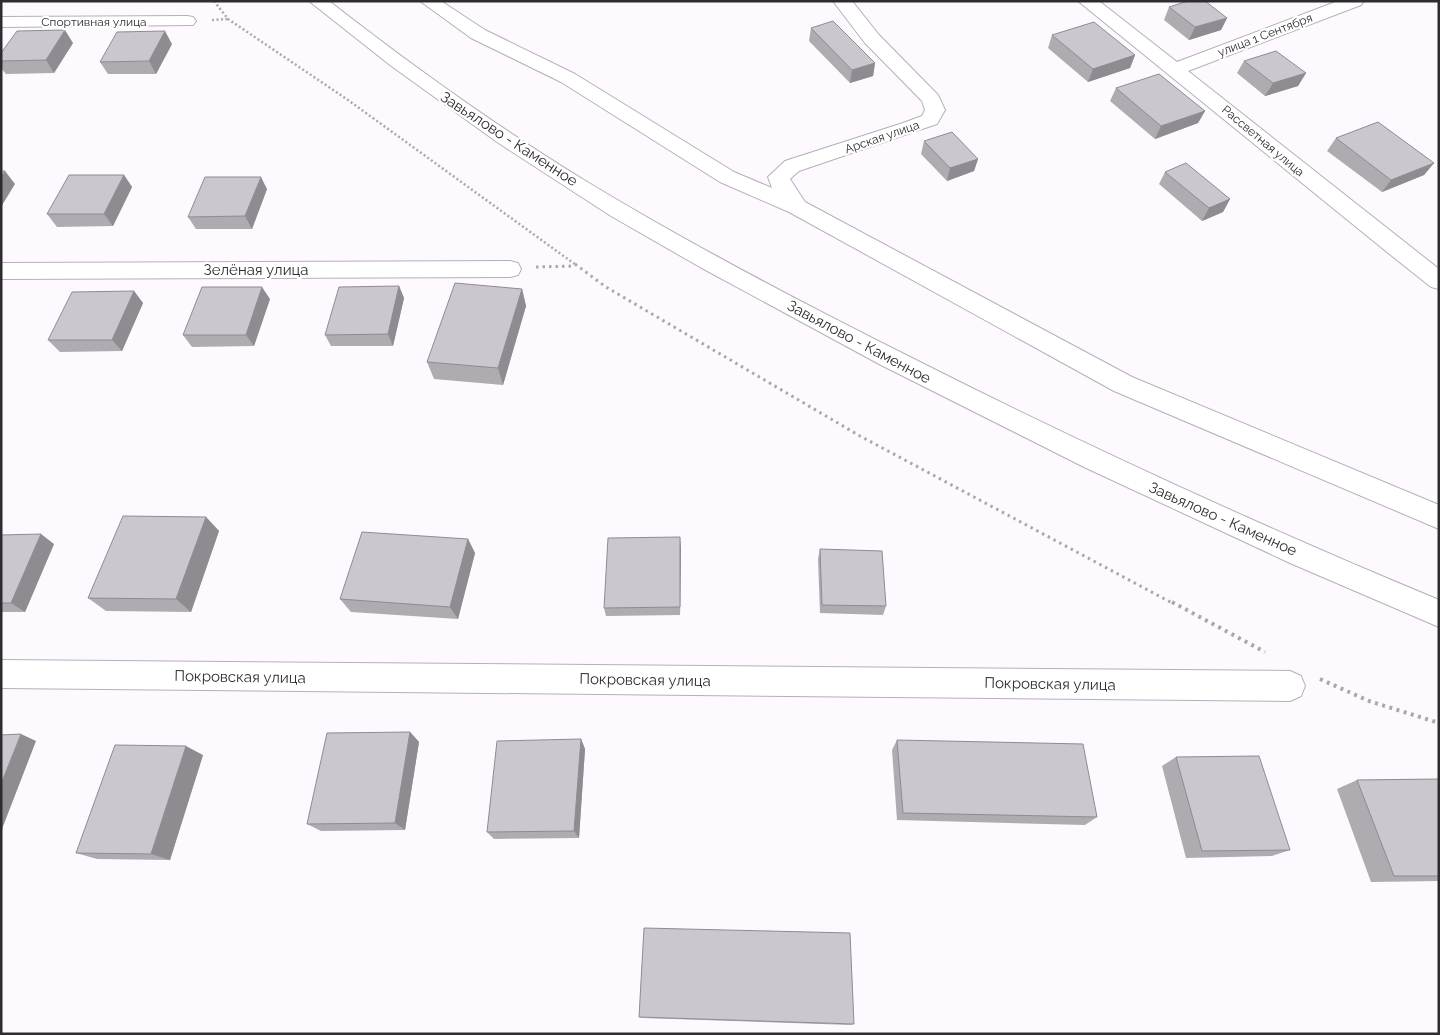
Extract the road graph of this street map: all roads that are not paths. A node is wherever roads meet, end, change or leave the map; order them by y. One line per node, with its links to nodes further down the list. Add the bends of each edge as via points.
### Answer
1 (318, 1): 14 (street, Завьялово - Каменное, via 434,90 535,158 668,238 819,322 970,400 1176,498)
2 (842, 1): 9 (street, Арская улица, via 872,39 931,99 935,110 930,120 910,128 792,166 780,177 783,188)
3 (1087, 1): 8 (street, Рассветная улица)
4 (1355, 1): 8 (street, улица 1 Сентября)
5 (435, 3): 9 (street, via 478,34 568,78 727,177)
6 (187, 21): 7 (street, Спортивная улица)
7 (1, 22)
8 (1176, 70): 12 (street, Рассветная улица, via 1335,201)
9 (797, 207): 13 (street, via 1123,384)
10 (510, 269): 11 (street, Зелёная улица)
11 (1, 271)
12 (1439, 281)
13 (1439, 517)
14 (1439, 614)
15 (1, 674): 16 (street, Покровская улица)
16 (1301, 681)

